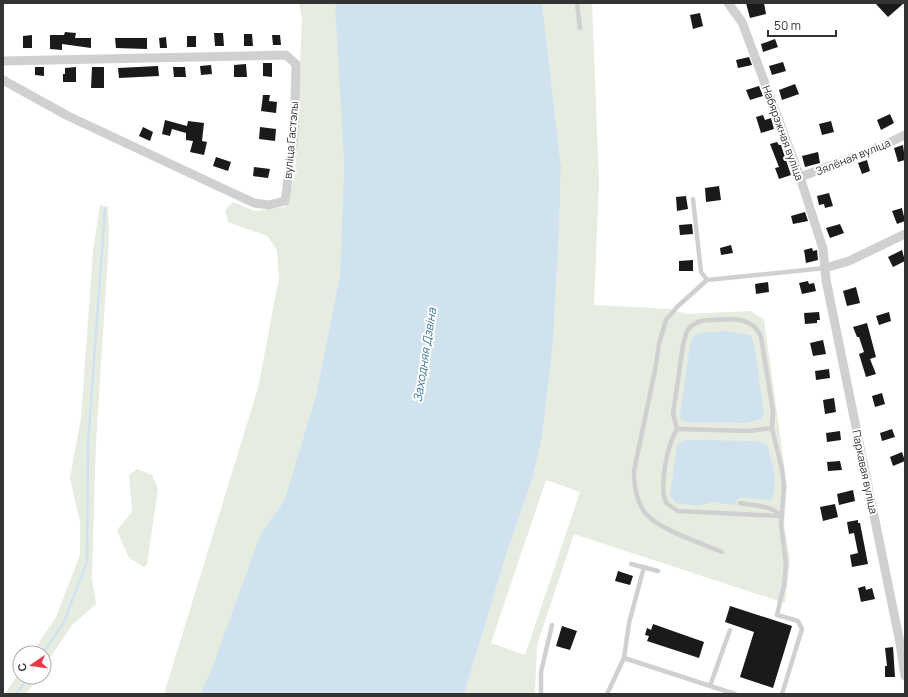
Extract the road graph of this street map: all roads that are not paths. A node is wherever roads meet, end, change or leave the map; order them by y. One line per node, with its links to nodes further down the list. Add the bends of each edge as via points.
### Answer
1 (577, 3): 5 (lane)
2 (728, 3): 4 (street, Набярэжная вуліца)
3 (737, 3): 4 (street)
4 (742, 22): 9 (street, Набярэжная вуліца)
5 (580, 28)
6 (3, 61): 7 (street, вуліца Гастэлы, via 286,55 296,64 294,136 285,201 269,205 254,204 68,116)
7 (3, 80)
8 (905, 134): 9 (street, Зялёная вуліца, via 867,152)
9 (800, 177): 12 (street, Набярэжная вуліца, via 823,249)
10 (693, 198): 13 (lane, via 701,272)
11 (905, 234): 12 (street, via 849,261)
12 (825, 268): 13 (lane); 25 (street, Паркавая вуліца)
13 (707, 280): 18 (lane, via 666,320 634,471 634,487 647,516 659,525)
14 (772, 428): 15 (lane); 15 (lane, via 773,410 761,337 753,324 739,320 700,321 687,331 673,414); 17 (lane, via 784,486)
15 (678, 429): 17 (lane, via 669,448 663,490 666,503 671,508 702,513)
16 (740, 503): 17 (lane, via 771,509)
17 (781, 516): 30 (lane, via 786,564 777,614 798,621 802,629)
18 (722, 552)
19 (631, 564): 20 (lane)
20 (644, 567): 21 (lane); 24 (lane, via 629,623)
21 (658, 571)
22 (552, 625): 27 (lane, via 541,672)
23 (730, 630): 26 (lane)
24 (624, 658): 26 (lane); 28 (lane)
25 (905, 676)
26 (710, 686): 29 (lane)
27 (541, 694)
28 (606, 694)
29 (735, 694)
30 (782, 694)

